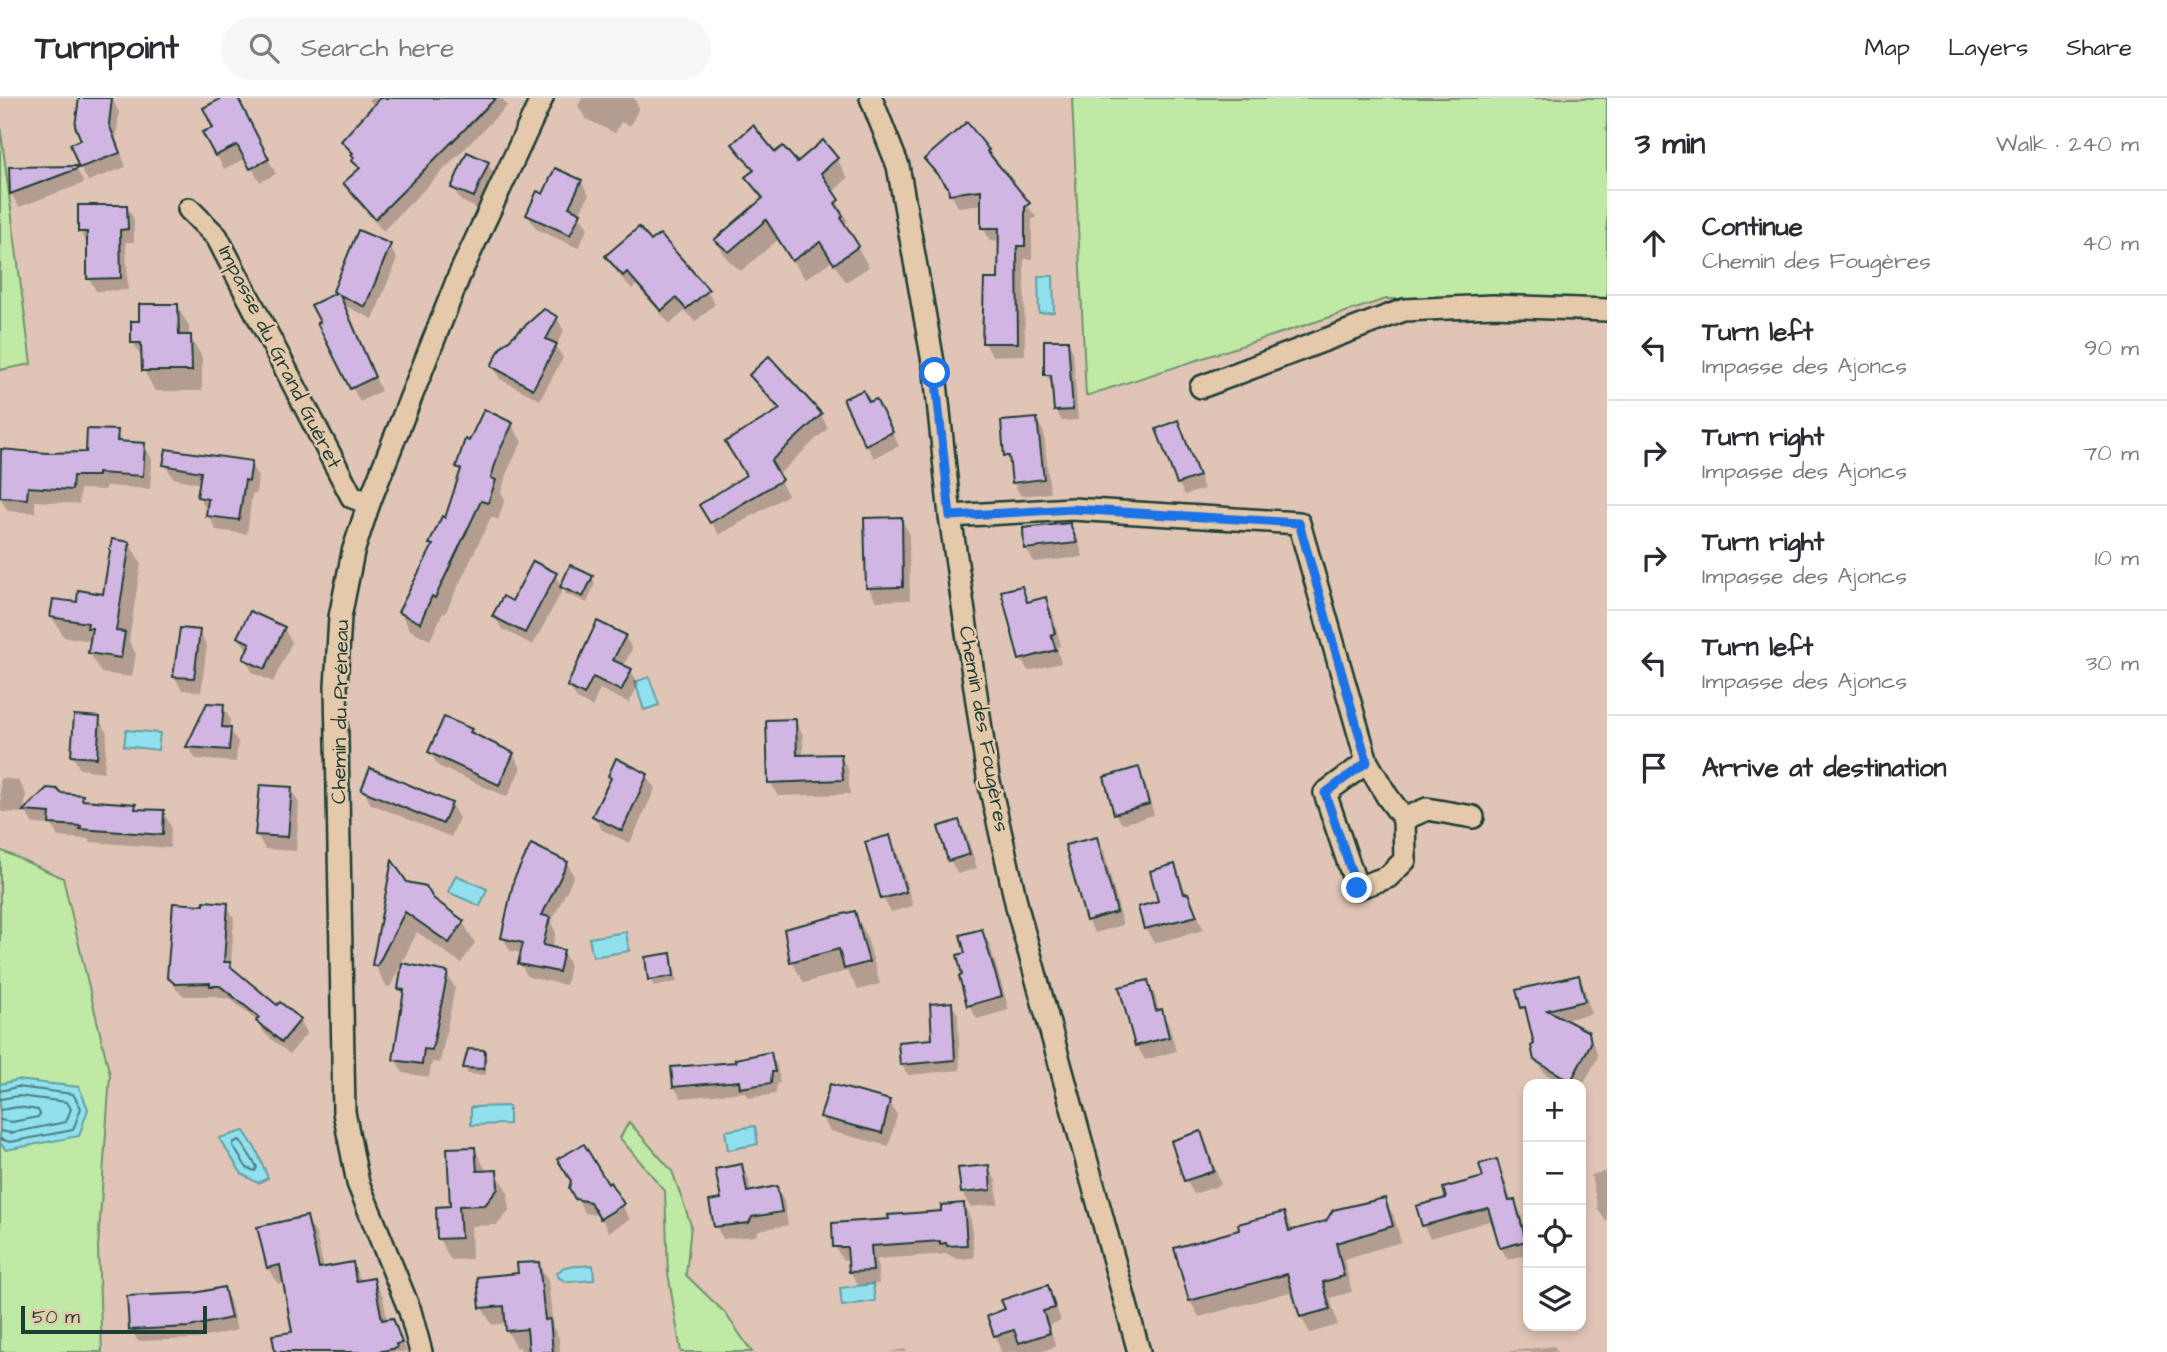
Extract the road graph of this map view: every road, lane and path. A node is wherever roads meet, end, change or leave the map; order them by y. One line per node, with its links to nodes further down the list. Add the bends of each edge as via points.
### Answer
1 (542, 98): 6 (street, Chemin du Préneau, via 459,276)
2 (872, 98): 7 (street, Chemin des Fougères, via 898,166 935,373)
3 (189, 209): 6 (street, Impasse du Grand Guéret, via 217,237 352,497)
4 (1607, 310): 5 (street, via 1493,306 1404,310)
5 (1200, 387)
6 (369, 503): 11 (street, Chemin du Préneau, via 340,617 336,687 344,1112 358,1183 410,1311)
7 (950, 516): 8 (street, via 1072,509 1299,523); 12 (street, Chemin des Fougères, via 988,777 1018,911)
8 (1367, 762): 10 (street); 10 (street, via 1325,793 1357,888 1388,877 1405,860)
9 (1473, 817): 10 (street, via 1427,809)
10 (1404, 819)
11 (421, 1352)
12 (1139, 1352)

